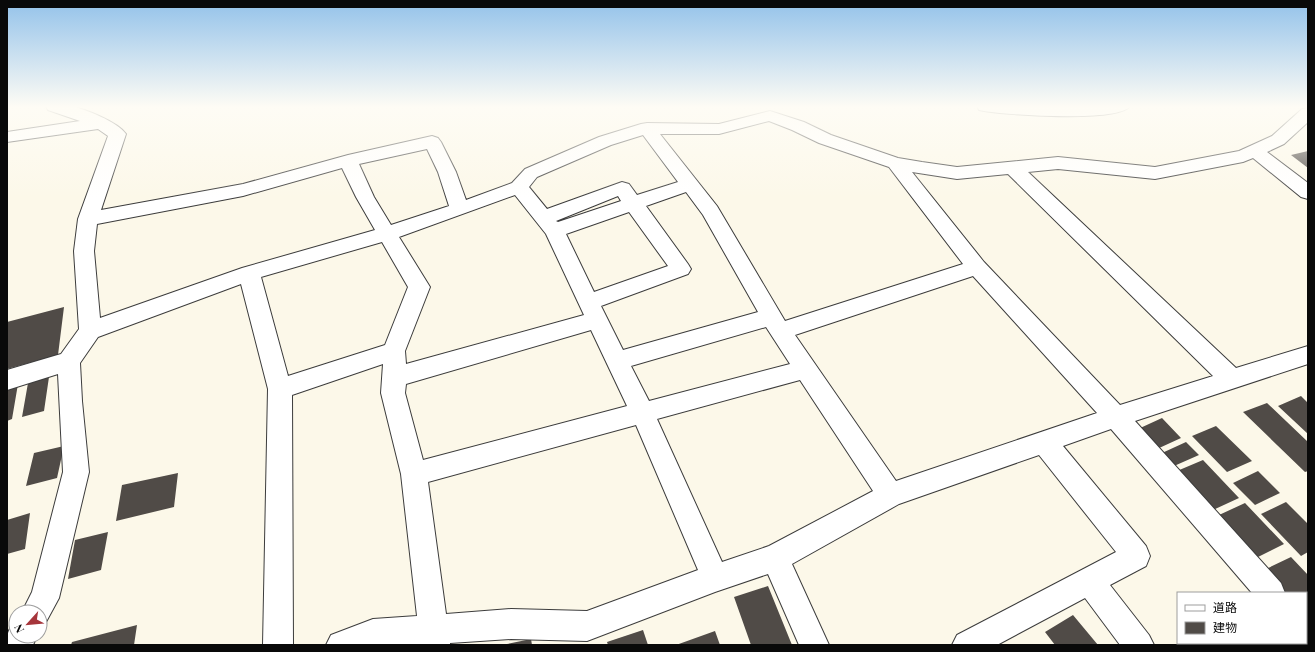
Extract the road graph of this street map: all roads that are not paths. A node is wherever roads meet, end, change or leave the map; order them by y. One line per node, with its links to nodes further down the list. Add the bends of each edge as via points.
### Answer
1 (116, 136): 15 (street)
2 (620, 136): 11 (street, via 531,173)
3 (653, 136): 10 (street)
4 (820, 136): 8 (street)
5 (1282, 136): 6 (street)
6 (1255, 151): 9 (street, via 1243,156 1155,173 1058,163); 12 (street)
7 (348, 162): 14 (street, via 432,142 447,172); 15 (street, via 243,190); 17 (street, via 365,197)
8 (895, 163): 9 (street, via 957,173); 18 (street)
9 (1012, 167): 30 (street)
10 (690, 184): 13 (street); 21 (street, via 710,211)
11 (519, 187): 14 (street); 16 (street)
12 (1308, 193)
13 (634, 204): 16 (street, via 622,188); 20 (street, via 681,269)
14 (460, 209): 17 (street)
15 (88, 219): 22 (street, via 84,251)
16 (549, 224): 20 (street)
17 (388, 233): 19 (street); 23 (street, via 419,287)
18 (978, 267): 21 (street); 33 (street)
19 (249, 274): 22 (street); 31 (street)
20 (593, 311): 25 (street); 28 (street)
21 (776, 324): 25 (street); 27 (street)
22 (90, 331): 26 (street)
23 (394, 351): 28 (street); 31 (street)
24 (1308, 355): 30 (street)
25 (618, 361): 32 (street)
26 (69, 362): 29 (street); 41 (street, via 76,472 45,598)
27 (805, 369): 32 (street); 36 (street)
28 (395, 377): 35 (street, via 393,393)
29 (7, 380)
30 (1233, 380): 33 (street)
31 (280, 389): 43 (street)
32 (643, 414): 35 (street); 38 (street)
33 (1116, 418): 34 (street); 40 (street)
34 (1044, 442): 36 (street); 39 (street, via 1136,556)
35 (414, 474): 42 (street)
36 (891, 495): 37 (street)
37 (775, 558): 38 (street); 45 (street)
38 (715, 578): 42 (street, via 587,626 511,624)
39 (1089, 581): 46 (street); 47 (street)
40 (1270, 592)
41 (41, 604)
42 (434, 637): 44 (street, via 373,634)
43 (278, 645)
44 (341, 645)
45 (814, 645)
46 (967, 645)
47 (1139, 645)

